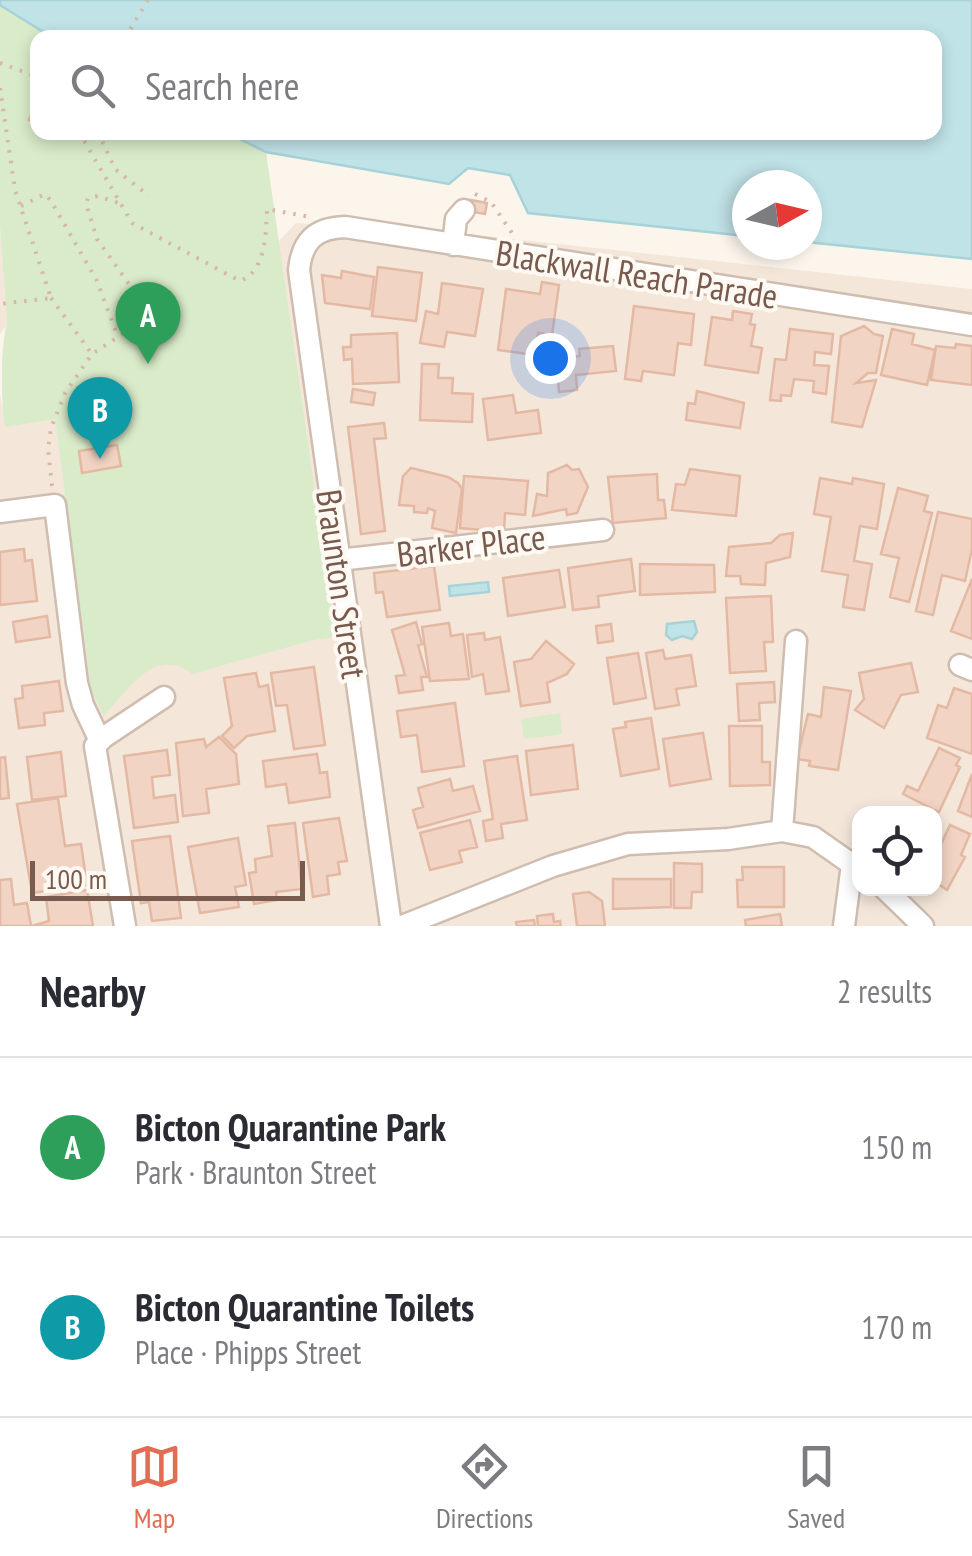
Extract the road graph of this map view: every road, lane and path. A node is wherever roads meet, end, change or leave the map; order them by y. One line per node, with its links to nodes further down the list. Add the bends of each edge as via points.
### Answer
1 (148, 0): 2 (path)
2 (130, 30)
3 (0, 62): 4 (path)
4 (30, 75)
5 (0, 88): 9 (path)
6 (84, 140): 16 (path, via 121,204 88,198 98,239 140,302 134,326)
7 (102, 140): 8 (path, via 115,170)
8 (150, 196)
9 (21, 206): 13 (path); 16 (path, via 44,194 51,201 97,280)
10 (464, 210): 12 (street)
11 (307, 242): 12 (street, Blackwall Reach Parade, via 319,231 345,227); 21 (street, Braunton Street, via 299,270)
12 (452, 245): 15 (street, Blackwall Reach Parade)
13 (52, 298): 14 (path); 17 (path)
14 (0, 304)
15 (972, 325)
16 (117, 335): 17 (path)
17 (92, 354): 18 (path, via 51,428)
18 (54, 506): 19 (street); 24 (street, via 77,683)
19 (0, 512)
20 (604, 530): 21 (street, Barker Place)
21 (339, 560): 30 (street, Braunton Street)
22 (796, 641): 25 (street)
23 (164, 697): 24 (street)
24 (100, 741): 29 (street)
25 (782, 830): 26 (street, via 813,838); 31 (street, via 628,844)
26 (852, 864)
27 (852, 887): 32 (street)
28 (892, 896): 33 (street)
29 (125, 926)
30 (391, 926)
31 (402, 926)
32 (844, 926)
33 (923, 926)

